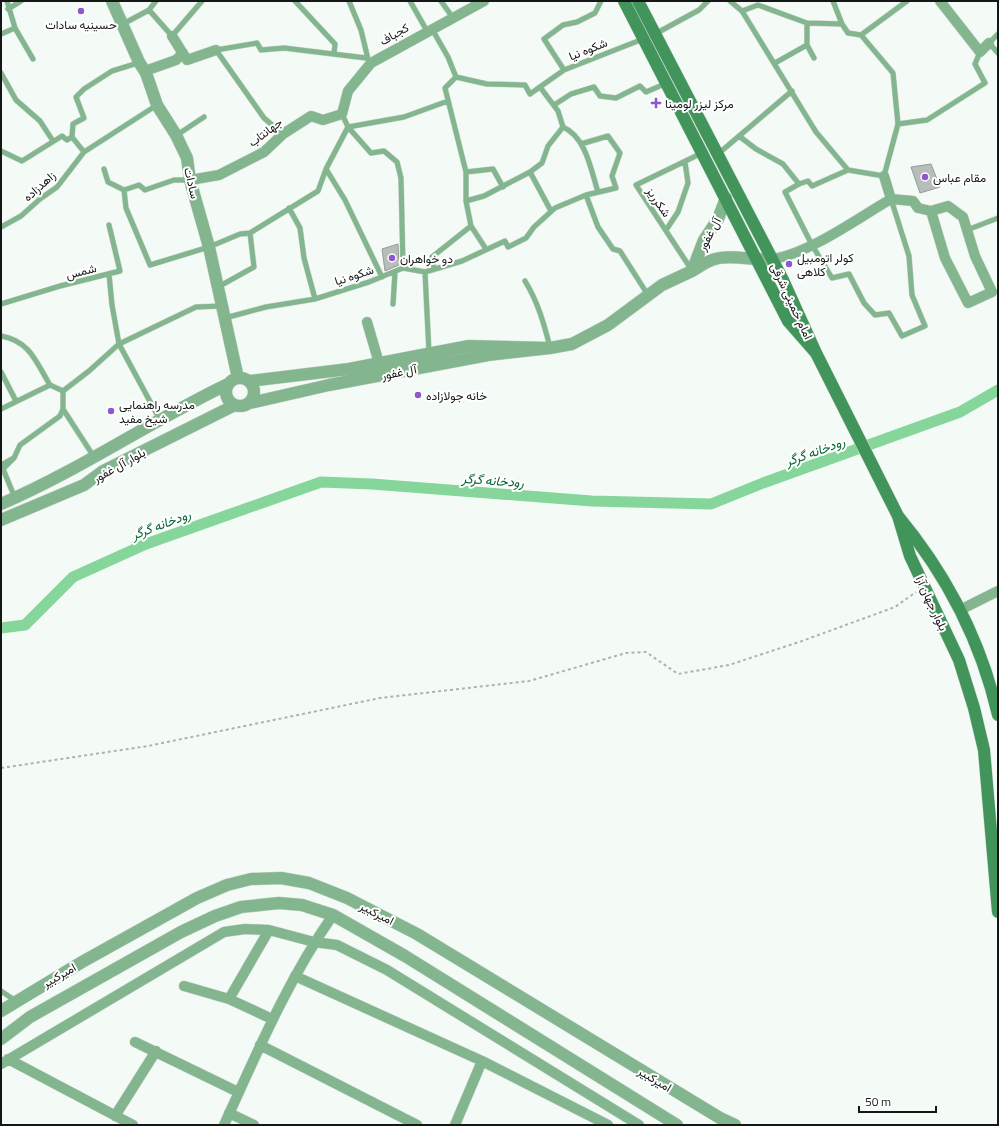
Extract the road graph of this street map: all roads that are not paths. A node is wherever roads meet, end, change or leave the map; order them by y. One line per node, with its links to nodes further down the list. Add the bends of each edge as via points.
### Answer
1 (6, 1): 19 (lane)
2 (21, 1): 19 (lane)
3 (112, 1): 24 (street, سادات)
4 (156, 1): 20 (lane)
5 (202, 1): 32 (lane)
6 (295, 1): 40 (lane, via 335,44)
7 (349, 1): 43 (lane)
8 (410, 1): 27 (lane)
9 (441, 1): 22 (lane)
10 (484, 1): 22 (street, کجباف)
11 (601, 1): 46 (lane, via 595,13 577,22 563,25 544,39)
12 (624, 1): 33 (main road, امام خمینی شرقی)
13 (638, 1): 29 (main road, امام خمینی شرقی)
14 (708, 1): 29 (lane, via 699,10)
15 (730, 1): 21 (lane)
16 (833, 1): 25 (lane)
17 (907, 1): 31 (lane)
18 (940, 1): 37 (street)
19 (8, 9): 26 (lane)
20 (149, 10): 24 (lane); 32 (lane)
21 (742, 11): 23 (lane, via 758,5); 44 (lane)
22 (453, 18): 27 (street, کجباف)
23 (807, 23): 25 (lane); 35 (lane)
24 (123, 24): 45 (street, سادات)
25 (842, 24): 31 (lane, via 848,33)
26 (15, 28): 28 (lane); 42 (lane)
27 (429, 30): 43 (street, کجباف); 48 (lane, via 448,57)
28 (1, 34)
29 (655, 34): 69 (main road, امام خمینی شرقی)
30 (998, 34): 34 (lane)
31 (861, 35): 57 (lane, via 894,73)
32 (172, 36): 38 (street)
33 (644, 38): 46 (lane, شکوه نیا); 49 (main road, امام خمینی شرقی)
34 (989, 43): 37 (street); 39 (lane)
35 (807, 45): 41 (lane); 44 (lane)
36 (216, 50): 38 (street, via 188,60); 40 (lane, via 257,43 261,50 284,48); 60 (lane, via 264,118)
37 (980, 52): 57 (lane, via 975,64 985,83 927,120)
38 (183, 53): 45 (street, via 176,60)
39 (998, 53)
40 (334, 54): 43 (lane)
41 (814, 58)
42 (33, 59)
43 (369, 60): 55 (street, کجباف, via 348,91)
44 (775, 63): 51 (lane)
45 (142, 67): 53 (street, سادات); 63 (lane, via 112,72 84,89 76,97 84,118 73,124)
46 (564, 70): 50 (lane, شکوه نیا)
47 (1, 73): 64 (lane, via 16,100 40,121)
48 (456, 77): 50 (lane, via 486,84 525,85 530,94); 52 (lane, via 445,88)
49 (667, 83): 54 (lane, via 646,92 640,86 616,98 600,96 594,87 571,94); 68 (main road, امام خمینی شرقی)
50 (540, 87): 54 (lane)
51 (792, 91): 62 (lane); 73 (lane, via 816,132)
52 (448, 101): 58 (lane, via 404,117); 74 (lane)
53 (157, 105): 61 (street, سادات); 67 (lane, زاهدزاده)
54 (554, 105): 59 (lane)
55 (342, 114): 58 (lane); 60 (street, جهانتاب, via 323,120 311,116)
56 (204, 117): 61 (lane)
57 (898, 124): 76 (lane)
58 (348, 127): 72 (lane); 101 (lane, via 371,153 384,151 397,162 401,178)
59 (563, 127): 65 (lane, via 573,131); 75 (lane, via 548,146 542,163)
60 (283, 134): 77 (street, جهانتاب, via 264,152 219,175)
61 (176, 135): 77 (street, سادات, via 186,158)
62 (739, 136): 69 (lane); 78 (lane, via 783,164)
63 (72, 137): 64 (lane, via 66,140 62,136); 67 (lane)
64 (53, 141): 66 (lane, via 22,161)
65 (581, 144): 81 (lane); 81 (lane, via 608,136 620,153 612,176 616,188)
66 (1, 151)
67 (84, 152): 92 (lane, زاهدزاده, via 56,187 21,216)
68 (703, 153): 70 (lane); 83 (main road, امام خمینی شرقی)
69 (718, 154): 99 (main road, امام خمینی شرقی)
70 (685, 162): 93 (lane, شکرریز, via 688,183 678,212); 93 (lane, شکرریز, via 636,185)
71 (104, 169): 80 (lane, via 108,182)
72 (326, 169): 86 (lane, via 318,191); 107 (lane, via 355,220)
73 (848, 170): 76 (lane); 78 (lane, via 812,186 808,182)
74 (466, 172): 79 (lane, via 493,169); 85 (lane)
75 (530, 172): 79 (lane); 88 (lane)
76 (884, 176): 84 (street)
77 (190, 180): 80 (lane, via 174,180 145,190 139,185); 97 (street, سادات)
78 (799, 184): 96 (lane, via 785,192)
79 (503, 186): 85 (lane, via 484,196)
80 (124, 190): 97 (lane, via 126,208 150,265)
81 (598, 192): 82 (lane)
82 (586, 195): 88 (lane); 110 (lane, via 598,227 613,250 620,251)
83 (726, 198): 100 (main road, امام خمینی شرقی); 103 (street, آل غفور, via 718,219 704,240)
84 (891, 198): 87 (street, via 913,201 918,208); 96 (street); 96 (lane, via 909,256 912,295 925,326 902,336 889,313 874,315 864,303 849,274 832,278)
85 (466, 201): 91 (lane)
86 (289, 208): 95 (lane); 111 (lane, via 300,228 304,258)
87 (931, 211): 94 (street, via 948,206 963,217); 94 (street, via 945,258 968,303 992,292 975,256)
88 (552, 212): 98 (lane, via 534,227 526,238 508,247 505,241)
89 (998, 218): 94 (lane)
90 (109, 225): 106 (lane, شمس, via 120,271)
91 (470, 226): 98 (lane); 102 (lane, via 432,257)
92 (1, 227)
93 (666, 230): 103 (lane, شکرریز)
94 (967, 230)
95 (250, 233): 97 (lane, via 240,234); 109 (lane, via 254,267)
96 (812, 245): 99 (street)
97 (209, 247): 109 (street, سادات)
98 (486, 250): 102 (lane, via 462,261)
99 (772, 259): 100 (street, آل غفور); 119 (main road, امام خمینی شرقی)
100 (758, 261): 103 (street, آل غفور, via 740,258 715,259); 119 (main road, امام خمینی شرقی, via 788,321)
101 (403, 268): 104 (lane, شکوه نیا); 105 (lane)
102 (434, 269): 105 (lane)
103 (692, 271): 110 (street, آل غفور)
104 (395, 272): 107 (lane, شکوه نیا); 113 (lane)
105 (425, 272): 120 (lane)
106 (109, 274): 112 (lane, شمس); 117 (lane)
107 (382, 276): 111 (lane, شکوه نیا)
108 (525, 281): 118 (lane, via 544,322)
109 (218, 287): 114 (street, سادات)
110 (649, 295): 118 (street, آل غفور, via 608,325 572,344)
111 (315, 299): 114 (lane, شکوه نیا)
112 (1, 304)
113 (393, 304)
114 (223, 312): 117 (lane, شکوه نیا, via 196,307); 123 (street, سادات)
115 (368, 322): 121 (street)
116 (1, 336): 124 (lane, via 12,338 25,346)
117 (119, 344): 125 (lane, شکوه نیا); 131 (lane)
118 (550, 348): 120 (street, آل غفور, via 469,346); 127 (street, آل غفور, via 488,355 329,385)
119 (816, 353): 137 (main road)
120 (429, 354): 121 (street, آل غفور)
121 (379, 363): 123 (street, آل غفور, via 349,369)
122 (1, 372): 126 (lane)
123 (239, 381): 127 (street, via 254,388 254,396); 128 (street, via 226,392 228,400); 131 (street, بلوار آل غفور)
124 (50, 385): 125 (lane); 126 (lane)
125 (63, 391): 130 (lane)
126 (16, 401): 129 (lane)
127 (250, 403): 128 (street, via 243,406)
128 (235, 405): 138 (street, بلوار آل غفور, via 103,471 84,485)
129 (1, 409)
130 (63, 409): 132 (lane, via 60,416 20,445); 133 (lane)
131 (160, 420): 133 (street, بلوار آل غفور)
132 (14, 458): 134 (lane); 135 (lane, via 3,469)
133 (95, 458): 135 (street, بلوار آل غفور)
134 (1, 465)
135 (15, 498): 136 (street, بلوار آل غفور)
136 (1, 504)
137 (898, 516): 140 (main road, بلوار جهان آرا, via 924,548); 142 (main road, بلوار جهان آرا, via 910,556 959,660 975,715 984,750)
138 (1, 520)
139 (998, 591): 140 (street)
140 (960, 610): 141 (main road, بلوار جهان آرا, via 978,650)
141 (998, 715)
142 (996, 857): 143 (main road, بلوار جهان آرا)
143 (998, 912)
144 (333, 916): 146 (street); 154 (street, امیرکبیر, via 302,905 279,903 241,906 174,936 37,1014); 173 (street, امیرکبیر, via 412,960)
145 (269, 930): 146 (street); 150 (street); 158 (street, via 245,929 224,932)
146 (314, 942): 147 (street); 162 (street, via 338,945 387,970)
147 (295, 976): 153 (street); 159 (street)
148 (184, 986): 150 (street)
149 (1, 990): 151 (lane)
150 (229, 999): 153 (street)
151 (16, 1001): 152 (street, امیرکبیر); 174 (street, امیرکبیر, via 197,898 227,885 251,879 282,878 309,883 347,898 417,934)
152 (1, 1011)
153 (272, 1019): 156 (street)
154 (1, 1039)
155 (135, 1042): 157 (street)
156 (260, 1045): 160 (street); 164 (street)
157 (156, 1051): 160 (street); 163 (street)
158 (5, 1061): 163 (street)
159 (482, 1061): 169 (street); 170 (street)
160 (238, 1092): 161 (street)
161 (229, 1113): 166 (street); 167 (street)
162 (624, 1115): 171 (street); 172 (street)
163 (115, 1116): 165 (street)
164 (400, 1121): 168 (street)
165 (134, 1125)
166 (224, 1125)
167 (254, 1125)
168 (417, 1125)
169 (455, 1125)
170 (608, 1125)
171 (612, 1125)
172 (639, 1125)
173 (677, 1125)
174 (735, 1125)

